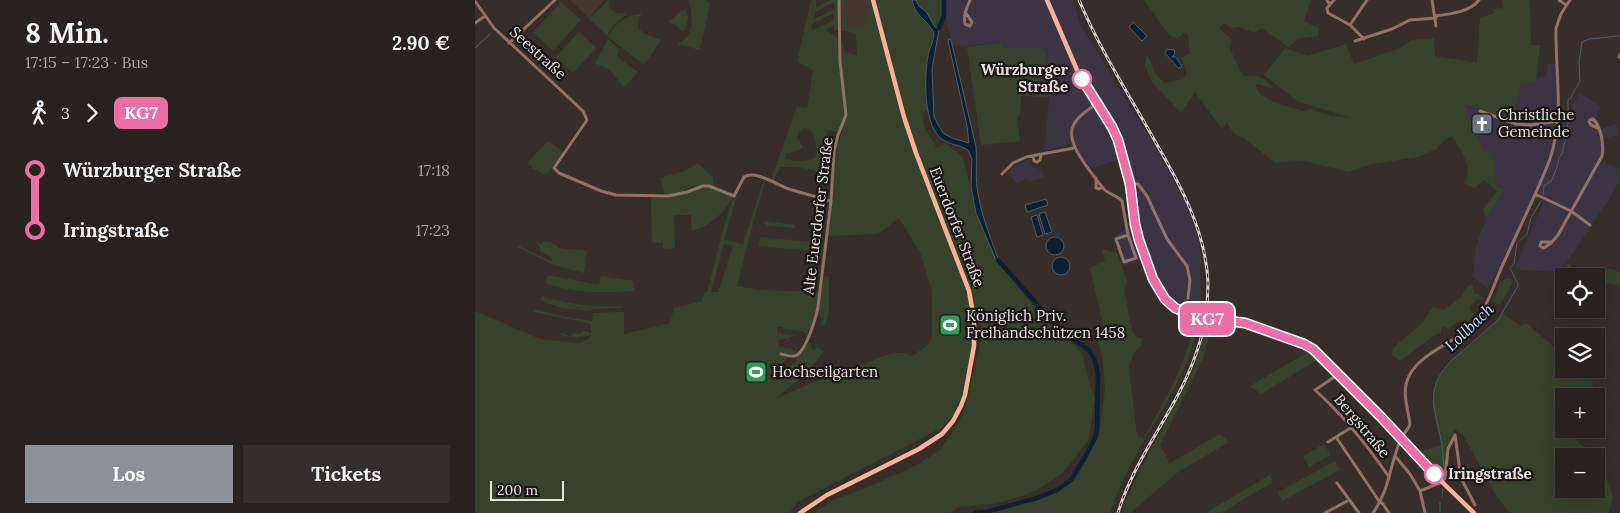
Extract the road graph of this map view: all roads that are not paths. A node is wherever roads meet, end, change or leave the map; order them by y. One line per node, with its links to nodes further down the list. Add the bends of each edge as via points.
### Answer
1 (555, 0): 24 (street)
2 (839, 0): 35 (street, Alte Euerdorfer Straße, via 840,61 846,115 834,152)
3 (873, 0): 55 (main road, Euerdorfer Straße, via 916,153 969,291 974,346 965,395 953,421 942,434 827,495)
4 (970, 0): 16 (street)
5 (1047, 0): 25 (main road, via 1077,70)
6 (1327, 0): 14 (street)
7 (1334, 0): 14 (street)
8 (1367, 0): 20 (street)
9 (1432, 0): 18 (street)
10 (1479, 0): 18 (street, via 1461,11)
11 (1559, 0): 15 (street)
12 (1570, 0): 15 (street)
13 (475, 1): 17 (street, Seestraße)
14 (1330, 5): 20 (street, via 1327,13)
15 (1566, 5): 27 (street, via 1556,28)
16 (965, 12)
17 (485, 16): 19 (street); 24 (street, Seestraße)
18 (1436, 17): 21 (street); 22 (street, via 1410,20)
19 (475, 23)
20 (1350, 25): 22 (street)
21 (1436, 26)
22 (1364, 39): 23 (street)
23 (1355, 41)
24 (509, 43): 35 (street, Seestraße, via 569,97 587,120 554,168 559,173 617,195 668,196 703,186 735,196 744,177 751,174 790,190)
25 (1097, 104): 29 (street, via 1077,118 1072,127); 33 (main road, via 1118,140)
26 (1480, 111): 27 (street, via 1516,124)
27 (1559, 121): 34 (street, via 1555,144)
28 (1598, 128): 36 (street, via 1602,156)
29 (1074, 148): 30 (street); 38 (street, via 1102,187 1122,201)
30 (1041, 155): 31 (street); 31 (street, via 1037,162)
31 (1033, 156): 32 (street, via 1018,160)
32 (1002, 174)
33 (1130, 184): 40 (street, via 1138,184 1143,190 1164,234 1187,266 1190,280); 42 (main road, via 1139,240 1153,279 1170,303 1196,317 1245,323 1304,344)
34 (1535, 194): 36 (street); 45 (street, via 1487,303 1473,323 1422,361 1408,377 1404,393 1410,424)
35 (831, 200): 41 (street, Alte Euerdorfer Straße, via 817,317 800,353 793,356)
36 (1571, 211): 37 (street); 39 (street)
37 (1590, 225)
38 (1127, 235): 38 (street, via 1136,258 1124,262 1116,239)
39 (1552, 242)
40 (1188, 298)
41 (781, 354)
42 (1339, 374): 43 (street, Bergstraße, via 1315,390); 45 (main road)
43 (1352, 427): 44 (street); 48 (street, Bergstraße)
44 (1336, 437): 46 (street); 53 (street)
45 (1401, 438): 47 (street); 49 (main road)
46 (1328, 442)
47 (1395, 456): 48 (street); 51 (street)
48 (1389, 478): 53 (street)
49 (1442, 482): 51 (street); 54 (street, via 1448,449 1455,435 1461,478); 61 (main road)
50 (1337, 483): 52 (street)
51 (1420, 491): 60 (street)
52 (1349, 500): 56 (street); 57 (street)
53 (1381, 502): 58 (street); 59 (street)
54 (1475, 505)
55 (800, 513)
56 (1325, 513)
57 (1359, 513)
58 (1373, 513)
59 (1389, 513)
60 (1425, 513)
61 (1474, 513)

